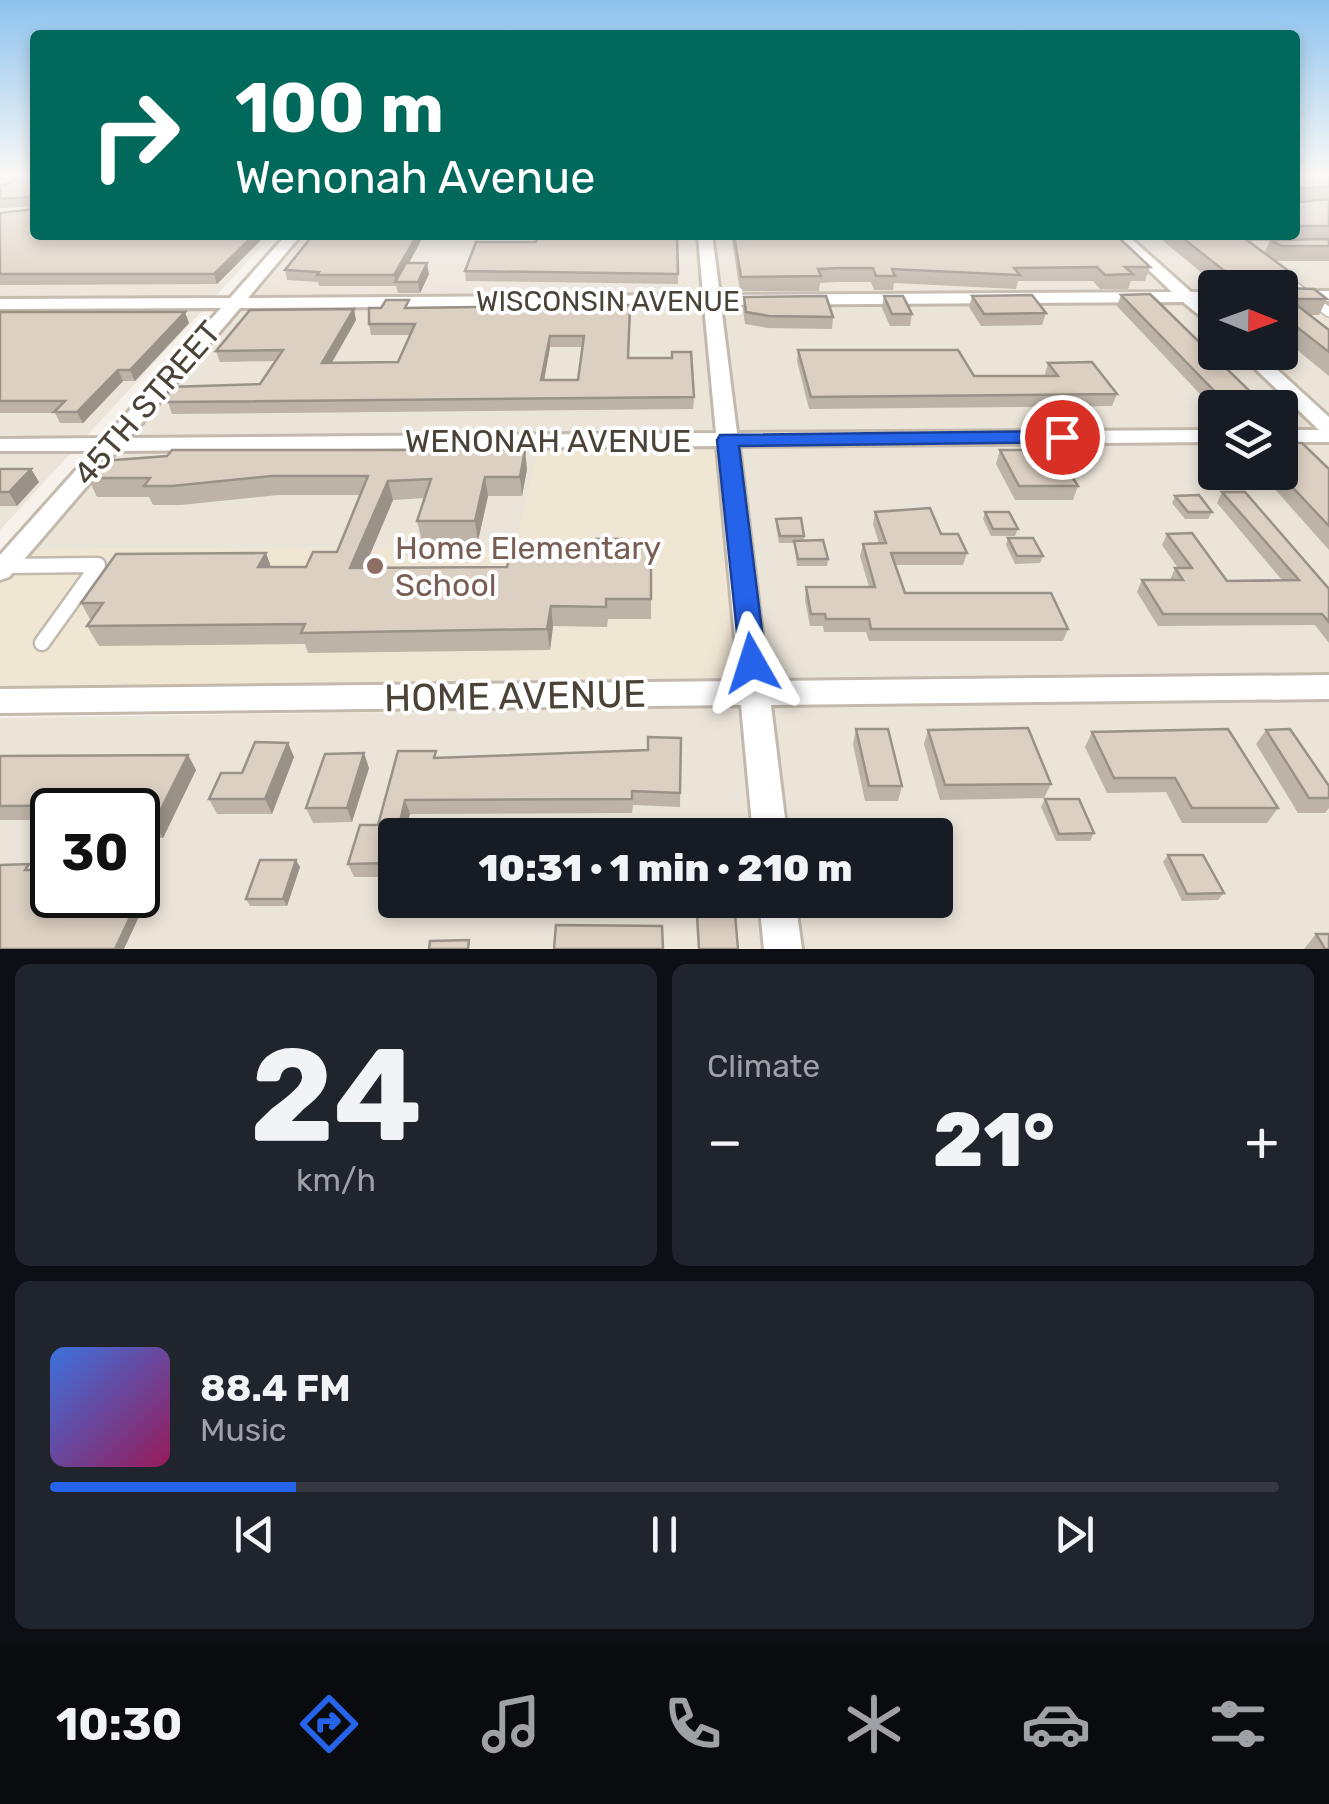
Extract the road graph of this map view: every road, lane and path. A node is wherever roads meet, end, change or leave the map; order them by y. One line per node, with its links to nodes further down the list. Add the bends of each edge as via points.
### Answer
1 (290, 240): 11 (street, 45TH STREET)
2 (706, 240): 10 (street)
3 (1124, 240): 8 (street)
4 (1269, 267): 6 (lane)
5 (1298, 296): 6 (street)
6 (1308, 296): 7 (street); 14 (lane)
7 (1329, 296)
8 (1187, 297): 9 (street, WISCONSIN AVENUE); 10 (street, WISCONSIN AVENUE); 13 (street)
9 (1198, 297)
10 (712, 300): 11 (street, WISCONSIN AVENUE); 20 (street)
11 (234, 303): 12 (street, WISCONSIN AVENUE); 22 (street, 45TH STREET)
12 (0, 304)
13 (1198, 307)
14 (1329, 312)
15 (1266, 370): 16 (street)
16 (1329, 428)
17 (1198, 436): 20 (street, WENONAH AVENUE)
18 (1298, 436): 19 (street)
19 (1329, 436)
20 (728, 440): 22 (street, WENONAH AVENUE); 26 (street)
21 (0, 444): 22 (street, WENONAH AVENUE)
22 (111, 444): 23 (street, 45TH STREET)
23 (2, 568): 24 (lane, via 98,565)
24 (42, 644)
25 (1329, 687): 26 (street, HOME AVENUE)
26 (755, 693): 27 (street, HOME AVENUE); 28 (street)
27 (0, 701)
28 (768, 818)
29 (780, 918): 30 (street)
30 (783, 949)

